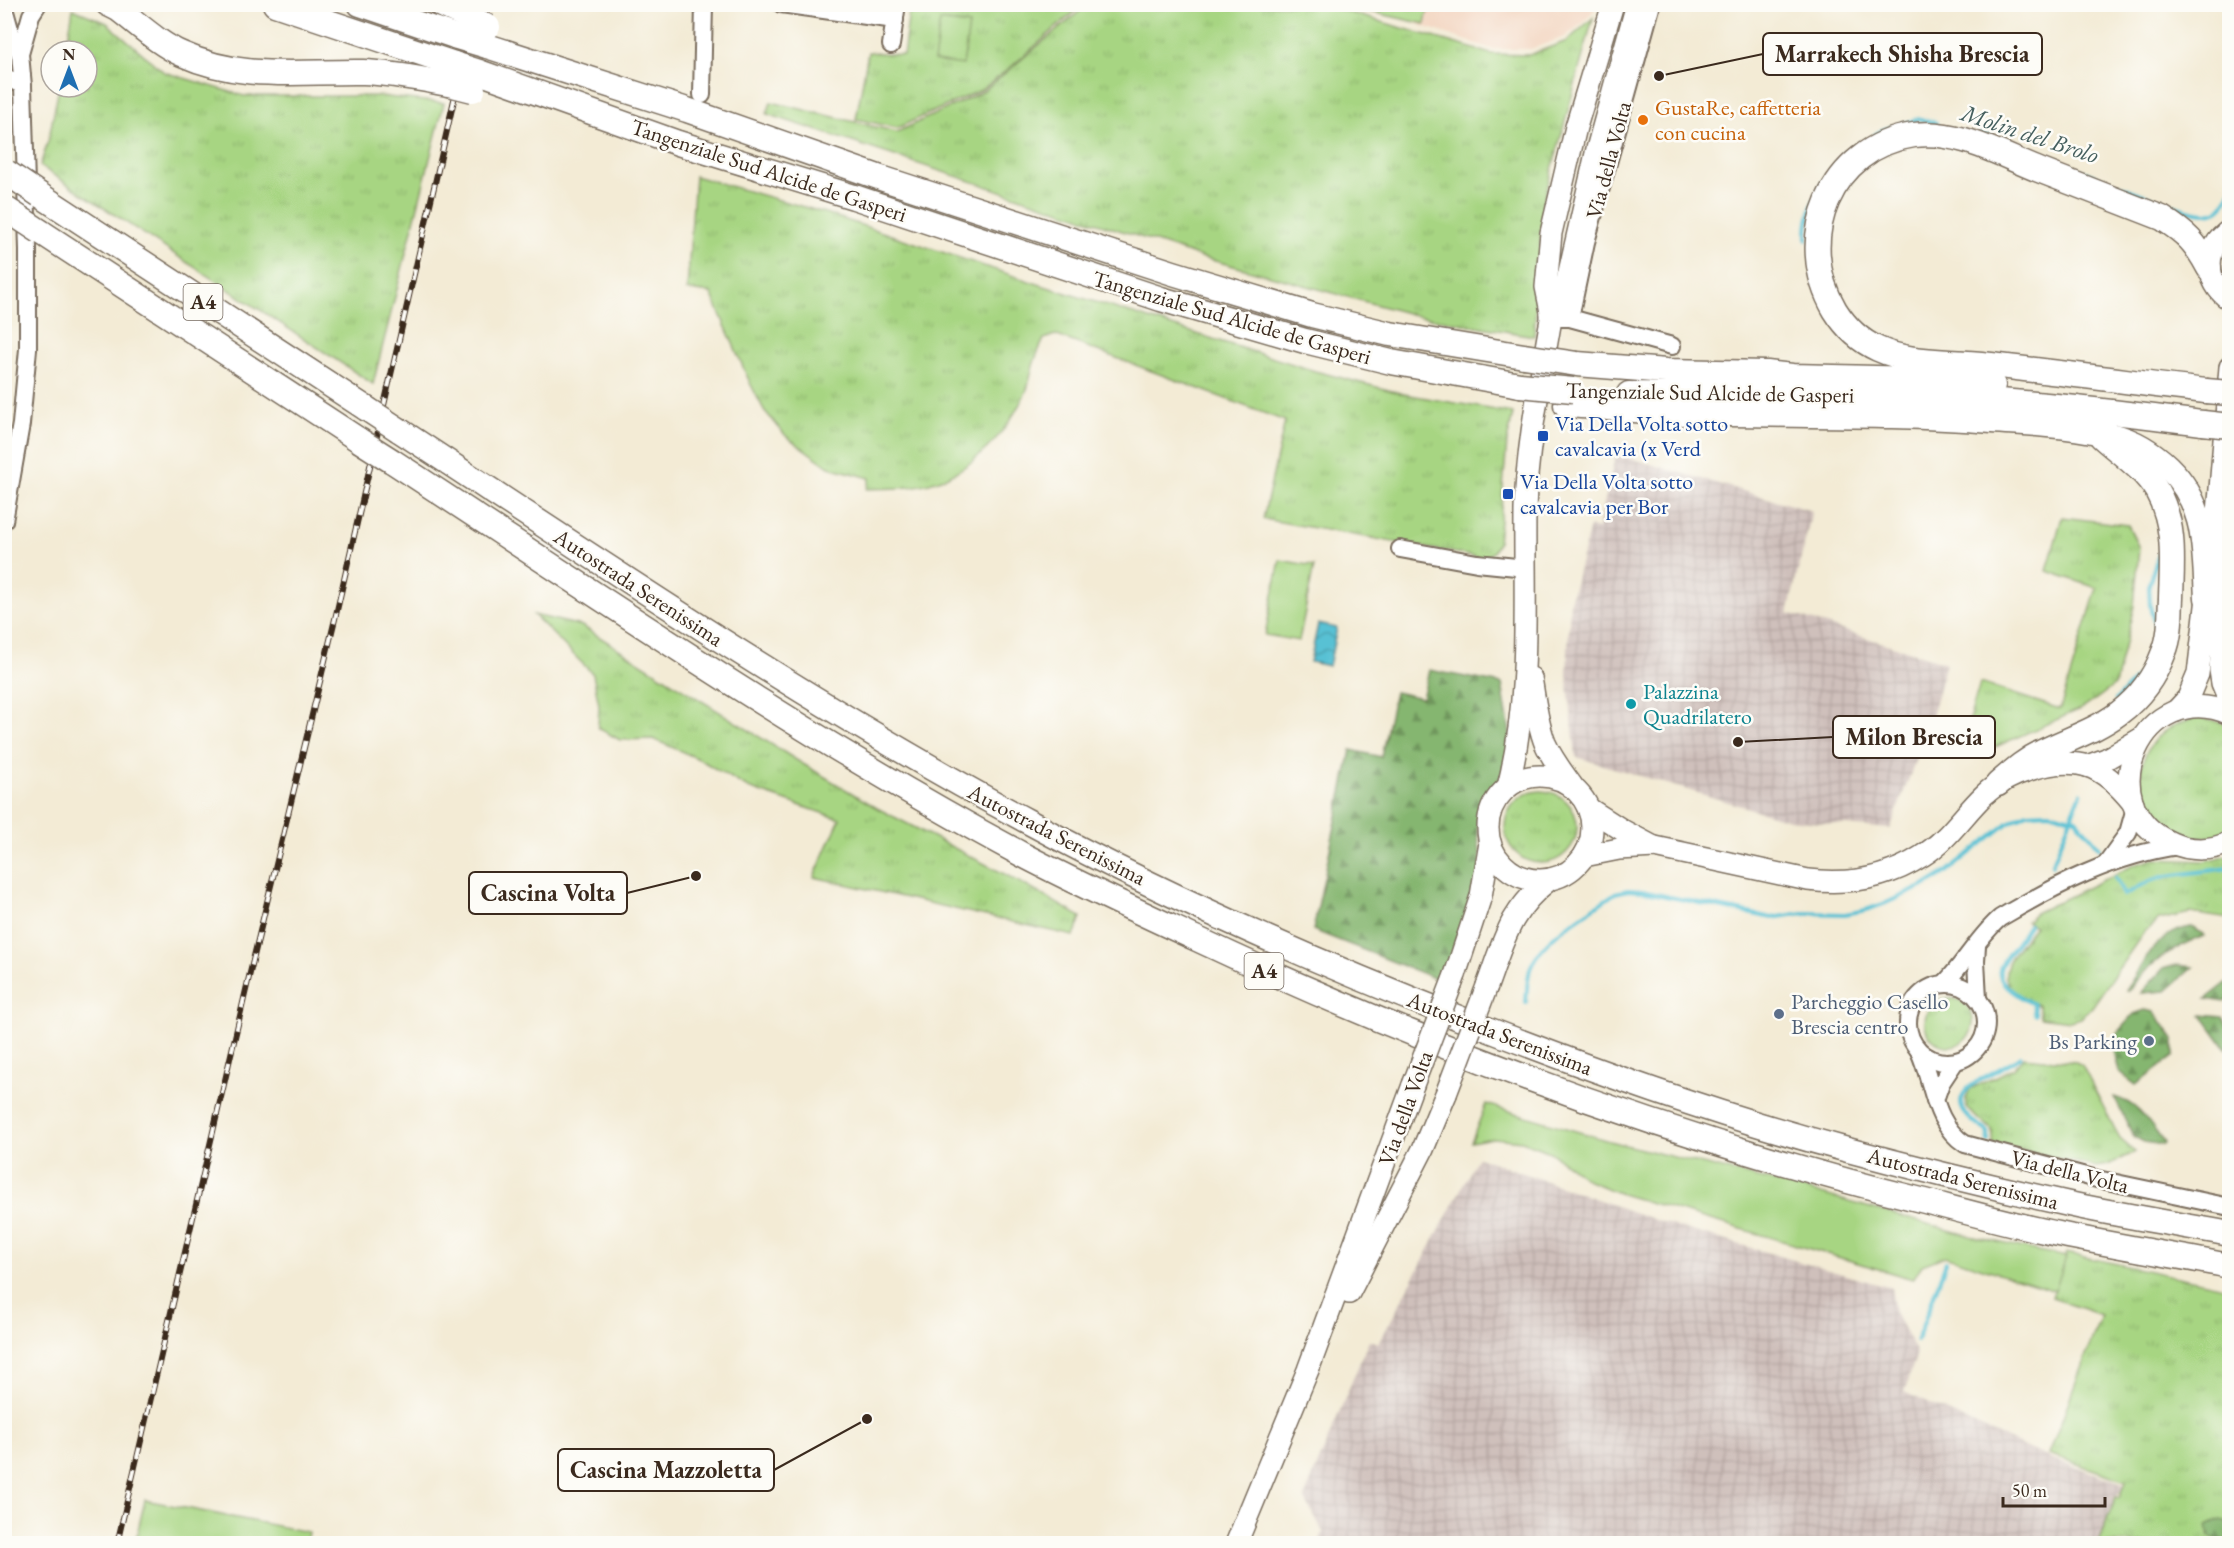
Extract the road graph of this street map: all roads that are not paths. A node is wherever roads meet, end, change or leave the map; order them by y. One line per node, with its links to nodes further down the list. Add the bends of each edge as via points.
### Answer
1 (38, 4): 15 (street)
2 (108, 4): 16 (highway, via 179,54 237,72)
3 (275, 4): 16 (highway, Tangenziale Sud Alcide de Gasperi)
4 (360, 4): 13 (highway)
5 (440, 4): 13 (highway)
6 (704, 4): 19 (street)
7 (781, 4): 12 (street)
8 (1613, 4): 25 (main road, Via della Volta, via 1576,127 1551,232 1546,287)
9 (1637, 4): 25 (main road, Via della Volta)
10 (1652, 4): 25 (street, Via della Volta, via 1586,242)
11 (4, 8): 15 (street)
12 (896, 12): 14 (street)
13 (461, 26): 19 (highway, Tangenziale Sud Alcide de Gasperi, bridge, via 618,87)
14 (891, 45)
15 (20, 54): 18 (street)
16 (452, 74): 30 (highway, Tangenziale Sud Alcide de Gasperi, bridge, via 544,94 687,146 1161,299 1305,341 1519,393)
17 (4, 76): 18 (street)
18 (23, 86): 33 (street, via 29,325 26,388)
19 (698, 107): 29 (highway, Tangenziale Sud Alcide de Gasperi, bridge, via 881,178 1312,315 1390,334 1577,364)
20 (5, 171): 68 (highway, Autostrada Serenissima / A4, bridge, via 829,709 1030,823 1280,945 1583,1067 1713,1110 1842,1148 2062,1203)
21 (5, 209): 69 (highway, Autostrada Serenissima / A4, bridge, via 829,744 1022,854 1113,900 1269,973 1416,1035 1575,1096 1705,1140 1837,1179 2056,1234)
22 (2229, 230): 23 (main road, via 2214,244)
23 (2209, 268): 24 (main road); 28 (highway, via 2196,244 2162,218 1967,142 1914,135 1878,147 1857,160 1829,195 1817,234 1820,276 1840,318 1854,334 1877,348 1916,361)
24 (2229, 306)
25 (1557, 316): 26 (street); 39 (main road, Via della Volta, via 1533,418 1528,458)
26 (1672, 346)
27 (2229, 367): 40 (main road, via 2216,538)
28 (2001, 368): 29 (highway, via 1982,371 1789,366); 31 (highway)
29 (1767, 373): 31 (highway, Tangenziale Sud Alcide de Gasperi, via 1918,379)
30 (1570, 397): 31 (highway, Tangenziale Sud Alcide de Gasperi, via 1873,396 2066,407); 35 (highway, via 1683,413 1946,417)
31 (2211, 404): 32 (highway, Tangenziale Sud Alcide de Gasperi); 34 (highway, Tangenziale Sud Alcide de Gasperi, bridge)
32 (2229, 411)
33 (13, 422): 36 (street)
34 (2229, 426)
35 (2098, 433): 40 (highway, via 2143,448 2169,467 2188,492 2204,537); 49 (highway, via 2142,471 2167,516 2173,552 2165,649 2143,690 2120,712 2095,729 2041,752)
36 (4, 521)
37 (2229, 538): 42 (main road)
38 (1400, 549): 39 (street)
39 (1526, 568): 43 (main road, Via della Volta)
40 (2206, 598): 45 (main road, via 2198,674 2188,698)
41 (2229, 626): 42 (highway)
42 (2220, 648): 44 (main road, via 2222,683)
43 (1526, 651): 50 (main road, Via della Volta, via 1518,738); 51 (main road, Via della Volta, via 1543,735)
44 (2229, 702)
45 (2176, 711): 46 (main road, via 2201,707); 47 (main road, via 2156,722)
46 (2229, 714)
47 (2141, 738): 48 (main road); 52 (main road, via 2130,763)
48 (2088, 766): 49 (main road, via 2032,769); 52 (main road, via 2119,786)
49 (1998, 784): 57 (main road, via 1937,845 1904,866 1874,877 1842,882 1808,880)
50 (1508, 787): 51 (main road, via 1541,777); 55 (main road, via 1491,813)
51 (1573, 788): 53 (main road)
52 (2134, 806): 56 (main road, via 2149,828); 59 (street, via 2128,833)
53 (1588, 808): 57 (main road); 58 (main road, via 1592,832)
54 (2229, 842): 56 (main road, via 2202,849)
55 (1490, 843): 60 (main road, via 1513,873 1531,879); 70 (main road, Via della Volta, bridge, via 1481,896 1455,975)
56 (2179, 846): 59 (street, via 2141,852)
57 (1655, 847): 58 (main road)
58 (1584, 856): 60 (main road, via 1575,867)
59 (2104, 865): 61 (street, via 2000,918)
60 (1550, 879): 70 (main road, Via della Volta, bridge, via 1529,897 1509,926 1424,1149)
61 (1978, 943): 62 (street); 63 (street)
62 (1944, 984): 63 (street, via 1957,985); 64 (street, via 1931,987 1912,1006 1908,1030)
63 (1978, 999): 65 (street, via 1986,1015 1985,1034 1974,1052)
64 (1919, 1051): 65 (street, via 1942,1062); 66 (street, Via della Volta)
65 (1955, 1062): 66 (street)
66 (1935, 1100): 67 (street, Via della Volta, via 1949,1131 1974,1148)
67 (2229, 1207)
68 (2229, 1234)
69 (2229, 1266)
70 (1308, 1370): 71 (main road, Via della Volta)
71 (1236, 1544)

